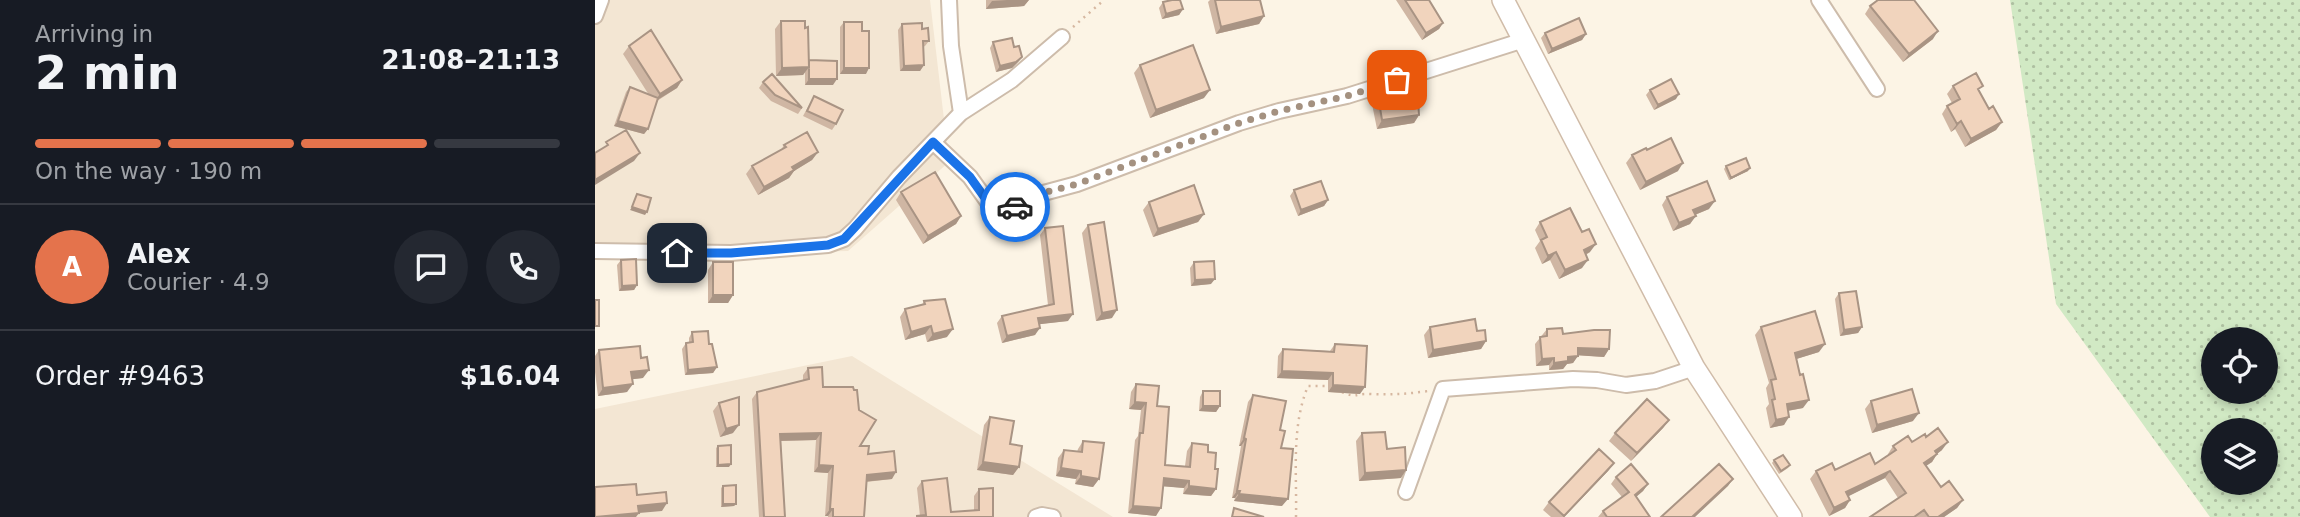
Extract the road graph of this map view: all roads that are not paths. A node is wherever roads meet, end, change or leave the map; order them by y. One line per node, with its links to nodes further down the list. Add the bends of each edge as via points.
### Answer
1 (601, 0): 5 (street)
2 (949, 0): 9 (street)
3 (1503, 0): 7 (street)
4 (1819, 0): 8 (street)
5 (595, 16)
6 (1062, 37): 9 (street, via 1012,80)
7 (1524, 40): 10 (street, via 1347,96 1239,123 1077,184 1035,195 1010,209 990,205 970,177); 12 (street)
8 (1877, 89)
9 (961, 113): 10 (street)
10 (933, 142): 11 (street, via 855,229 828,245 731,253)
11 (595, 251)
12 (1695, 368): 13 (street, via 1626,385 1573,379 1443,389); 16 (street)
13 (1406, 492)
14 (1036, 517): 15 (street)
15 (1053, 517)
16 (1791, 517)

